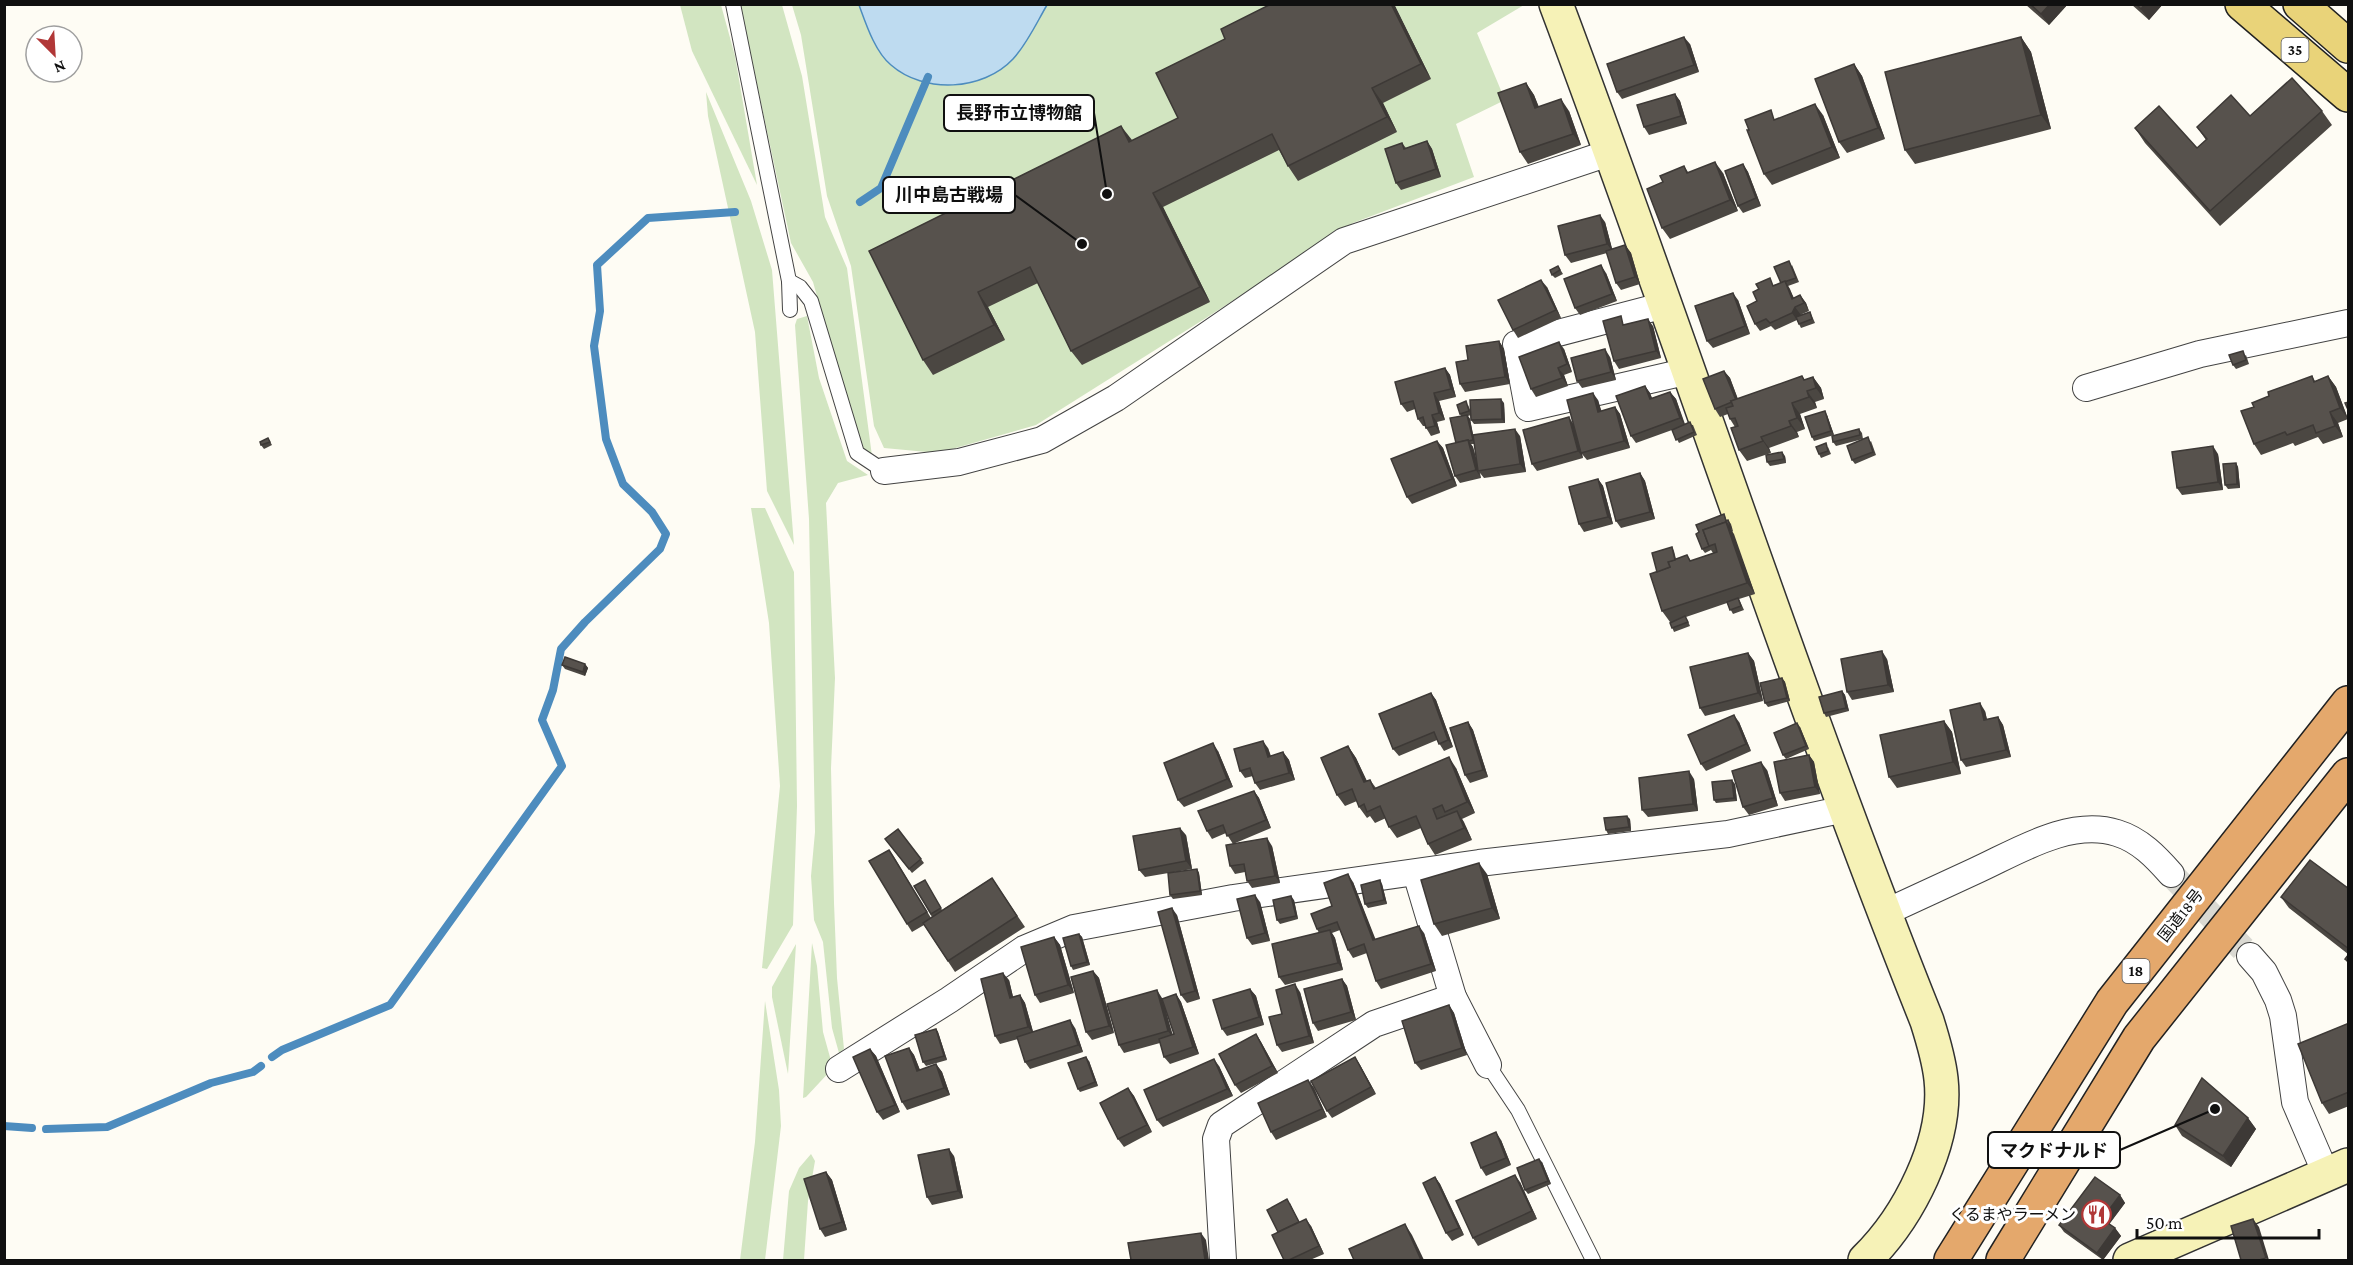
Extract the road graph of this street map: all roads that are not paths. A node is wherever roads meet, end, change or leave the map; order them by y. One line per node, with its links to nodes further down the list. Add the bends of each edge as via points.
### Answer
1 (733, 4): 8 (lane)
2 (1557, 4): 7 (street)
3 (2242, 4): 6 (main road, 35)
4 (2300, 4): 5 (main road, 35)
5 (2349, 46)
6 (2349, 95)
7 (1612, 152): 9 (street); 14 (street, via 1344,241 1116,399 1042,440 959,462)
8 (789, 281): 10 (lane); 14 (lane, via 811,301 857,453)
9 (1665, 305): 12 (street); 12 (street, via 1516,344 1528,408)
10 (790, 310)
11 (2349, 322): 13 (street, via 2200,354)
12 (1689, 371): 17 (street)
13 (2086, 388)
14 (884, 471)
15 (2349, 703): 29 (highway, 国道18号 / 18, via 2112,1002)
16 (2349, 775): 30 (highway, via 2139,1038)
17 (1845, 809): 18 (street, via 1728,834); 20 (street)
18 (1416, 873): 22 (street); 24 (street, via 1233,898 1074,928 1024,949)
19 (2171, 874): 20 (street, via 2154,855 2131,839 2116,833 2085,830 2043,840)
20 (1884, 913): 28 (street, via 1935,1048 1941,1081 1940,1111 1920,1180 1899,1222)
21 (2250, 956): 25 (street, via 2264,972 2283,1016 2295,1102)
22 (1453, 997): 23 (street); 26 (street, via 1374,1024 1221,1125 1216,1139)
23 (1488, 1065): 27 (lane, via 1518,1110)
24 (839, 1069)
25 (2338, 1170): 31 (street)
26 (1223, 1260)
27 (1593, 1260)
28 (1864, 1260)
29 (1952, 1260)
30 (2003, 1260)
31 (2130, 1260)

